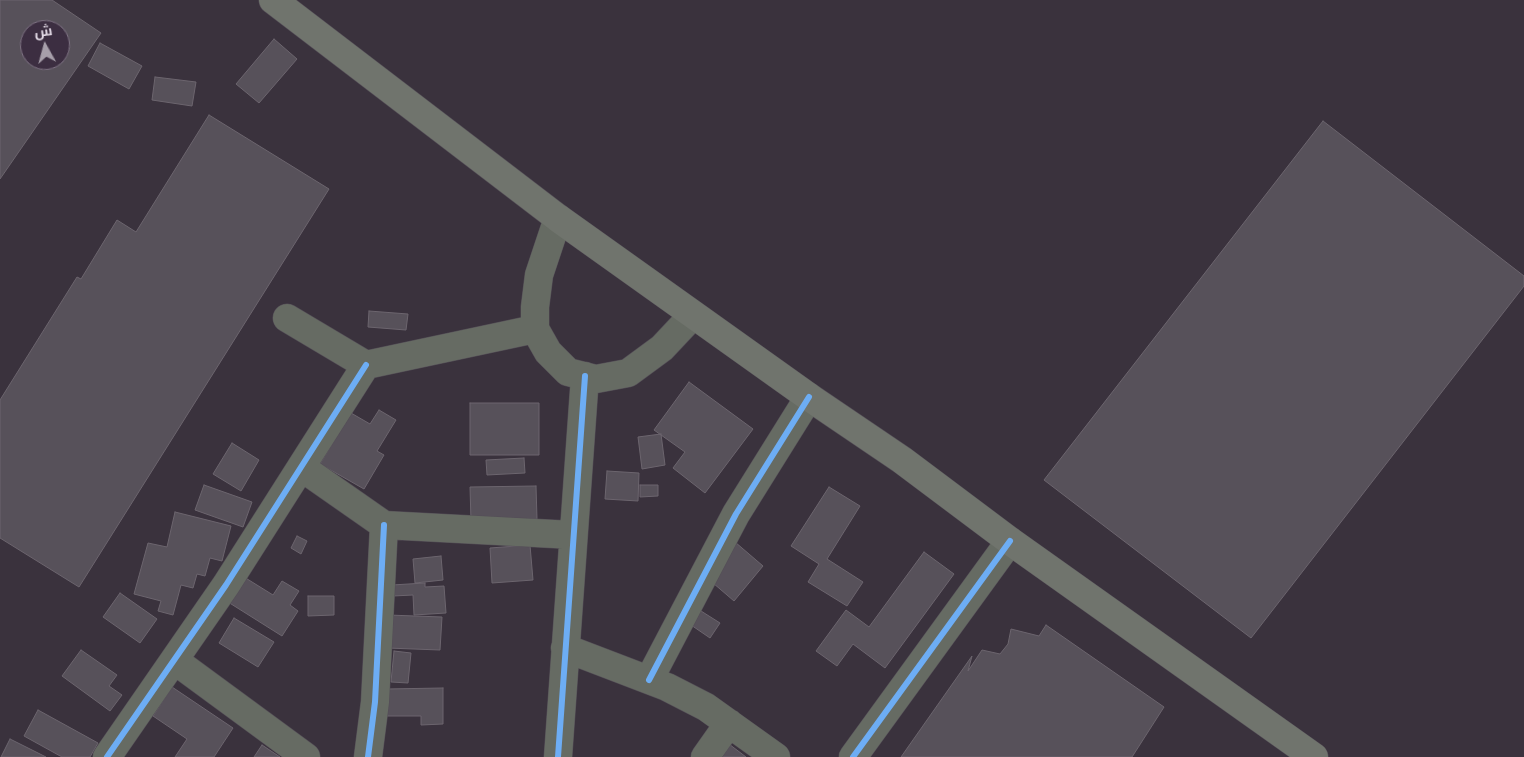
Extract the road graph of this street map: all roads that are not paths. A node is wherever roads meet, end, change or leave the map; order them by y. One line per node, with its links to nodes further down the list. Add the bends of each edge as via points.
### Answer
1 (273, 0): 2 (main road)
2 (558, 218): 3 (main road); 5 (street, via 539,275)
3 (693, 315): 7 (street, via 662,348 628,373 596,379); 8 (main road)
4 (287, 318): 6 (street)
5 (535, 329): 6 (street); 7 (street, via 548,352 568,372)
6 (366, 365): 9 (street)
7 (585, 376): 11 (street)
8 (809, 397): 12 (main road, via 902,460); 15 (street, via 736,514)
9 (301, 467): 10 (street); 14 (street)
10 (384, 525): 11 (street); 19 (street, via 375,702)
11 (573, 535): 13 (street)
12 (1010, 541): 23 (street); 24 (main road)
13 (565, 648): 15 (street); 20 (street)
14 (174, 660): 17 (street); 18 (street)
15 (649, 680): 16 (street, via 706,707)
16 (730, 723): 21 (street); 22 (street)
17 (107, 757)
18 (306, 757)
19 (368, 757)
20 (558, 757)
21 (705, 757)
22 (776, 757)
23 (853, 757)
24 (1314, 757)

